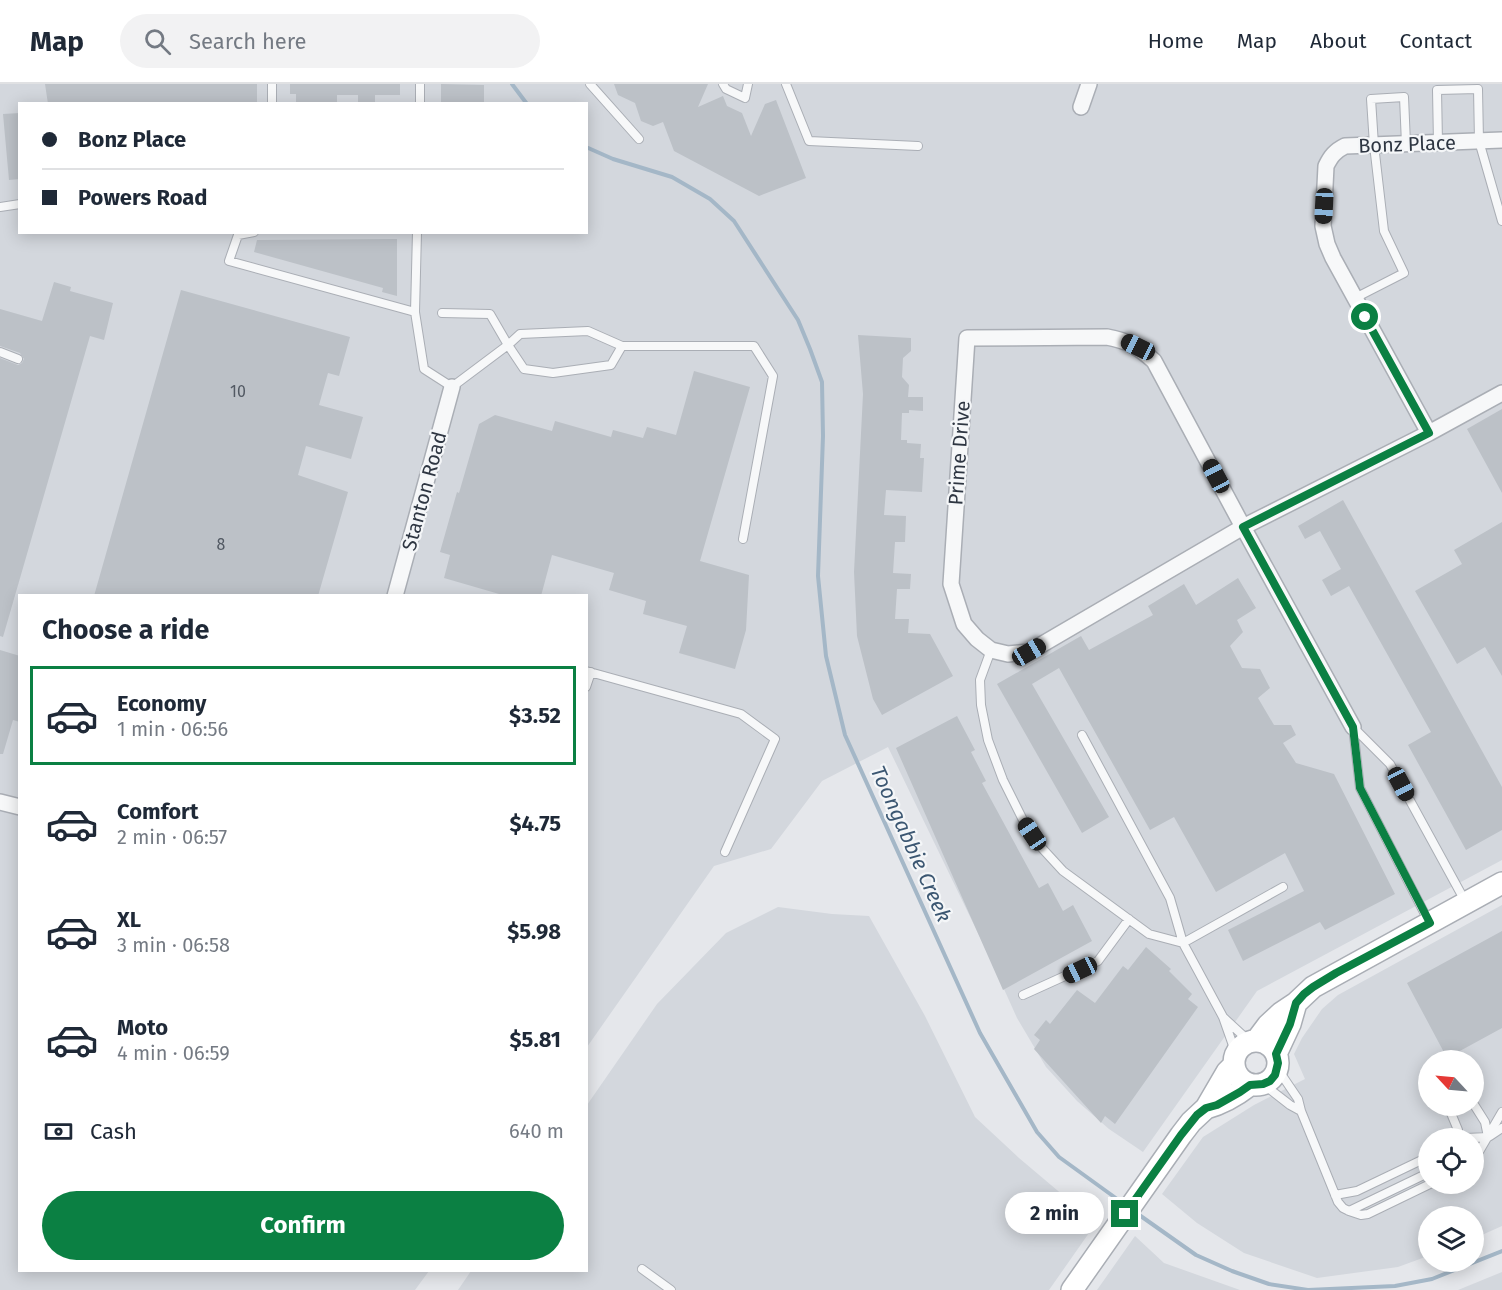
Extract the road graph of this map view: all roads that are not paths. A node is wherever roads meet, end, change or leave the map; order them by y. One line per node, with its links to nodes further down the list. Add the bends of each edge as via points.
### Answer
1 (272, 84): 8 (lane)
2 (420, 84): 9 (lane)
3 (590, 84): 11 (lane)
4 (723, 84): 5 (lane, via 745,98)
5 (748, 84)
6 (786, 84): 17 (lane, via 809,141)
7 (1089, 84): 10 (street)
8 (272, 102)
9 (420, 102)
10 (1082, 107)
11 (639, 139)
12 (1502, 140): 13 (street, Bonz Place)
13 (1479, 141): 14 (street, Bonz Place); 14 (lane, via 1478,89 1437,90); 20 (lane)
14 (1438, 143): 15 (street, Bonz Place)
15 (1406, 144): 16 (street, Bonz Place); 16 (lane, via 1404,97 1371,99)
16 (1374, 145): 23 (lane, via 1384,231 1404,273); 23 (street, Bonz Place, via 1345,146 1330,157 1326,166 1323,226 1333,258)
17 (918, 146)
18 (18, 204): 19 (lane)
19 (0, 207)
20 (1502, 221)
21 (246, 234): 24 (lane, via 238,236 229,261)
22 (417, 234): 24 (lane)
23 (1355, 298): 32 (street, Bonz Place)
24 (415, 312): 30 (lane, via 424,369)
25 (442, 313): 26 (lane, via 490,314)
26 (508, 345): 27 (lane, via 520,334 588,331); 27 (lane, via 524,369 553,373 611,365); 30 (lane)
27 (622, 346): 34 (lane, via 754,346 773,376)
28 (0, 352): 29 (lane)
29 (18, 359)
30 (452, 387): 35 (street, Stanton Road)
31 (1502, 393): 32 (street)
32 (1429, 433): 33 (street)
33 (1243, 527): 36 (street, via 1029,652 1008,654); 36 (street, Prime Drive, via 1154,361 1138,347 1107,337 967,338 951,584 964,624); 38 (street)
34 (743, 539)
35 (396, 594)
36 (991, 650): 46 (lane, via 980,680 981,705 1002,780 1040,846 1063,871)
37 (589, 672): 42 (lane, via 741,714 775,739)
38 (1353, 727): 45 (lane, via 1390,764); 47 (lane, via 1360,788)
39 (1082, 735): 48 (lane, via 1170,898)
40 (0, 802): 41 (street)
41 (18, 806)
42 (725, 852)
43 (1502, 883): 45 (street)
44 (1283, 887): 48 (lane)
45 (1466, 903): 47 (street)
46 (1129, 919): 48 (lane, via 1149,934); 49 (lane, via 1098,961)
47 (1430, 923): 50 (street, via 1313,987)
48 (1183, 943): 51 (lane)
49 (1023, 995)
50 (1296, 1003): 52 (street); 53 (street)
51 (1222, 1017): 52 (lane); 52 (lane)
52 (1244, 1051): 53 (street, via 1268,1045); 54 (street, via 1239,1078); 55 (street)
53 (1277, 1061): 54 (street, via 1270,1081); 56 (lane, via 1299,1099)
54 (1256, 1084): 55 (street); 56 (lane)
55 (1206, 1108): 71 (street, via 1191,1122)
56 (1301, 1111): 67 (lane)
57 (1502, 1112): 61 (lane)
58 (1481, 1116): 61 (lane)
59 (1502, 1128): 61 (lane)
60 (1484, 1137): 61 (lane)
61 (1488, 1137): 62 (lane); 63 (lane)
62 (1484, 1141)
63 (1484, 1144)
64 (1418, 1162): 67 (lane, via 1371,1185)
65 (1418, 1178): 68 (lane)
66 (1418, 1190): 68 (lane, via 1368,1214)
67 (1335, 1195): 68 (lane)
68 (1349, 1211)
69 (642, 1269): 70 (lane)
70 (671, 1290)
71 (1071, 1290)

